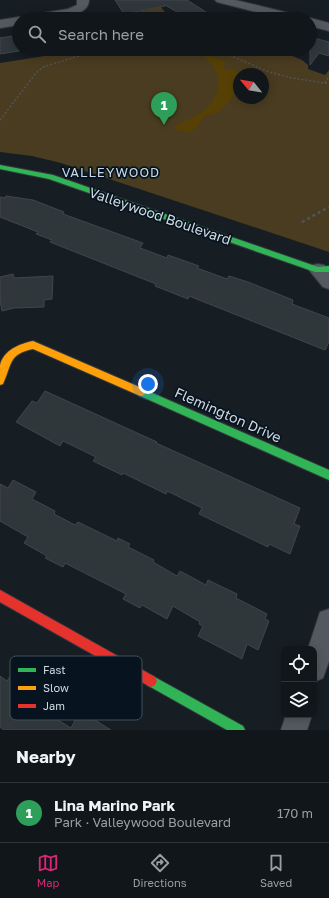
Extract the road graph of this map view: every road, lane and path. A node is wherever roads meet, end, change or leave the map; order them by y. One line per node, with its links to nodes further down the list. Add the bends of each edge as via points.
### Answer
1 (83, 0): 3 (street, via 83,4 76,10)
2 (220, 0): 4 (street)
3 (66, 12)
4 (269, 12)
5 (12, 22): 6 (street)
6 (0, 24)
7 (317, 24): 8 (street)
8 (329, 27)
9 (79, 56): 14 (path, via 43,67)
10 (233, 56): 12 (path, via 262,70)
11 (329, 76): 12 (path)
12 (325, 83): 13 (path)
13 (329, 84)
14 (0, 120)
15 (0, 167): 18 (street, Valleywood Boulevard, via 50,177)
16 (329, 207): 17 (path)
17 (302, 222)
18 (325, 273)
19 (0, 381): 20 (street, Flemington Drive, via 3,365 10,354 21,347 33,345)
20 (329, 475)
21 (0, 596): 23 (street)
22 (329, 621): 24 (street)
23 (107, 656)
24 (317, 659)
25 (142, 676): 27 (street)
26 (298, 718): 28 (street)
27 (239, 730)
28 (294, 730)

